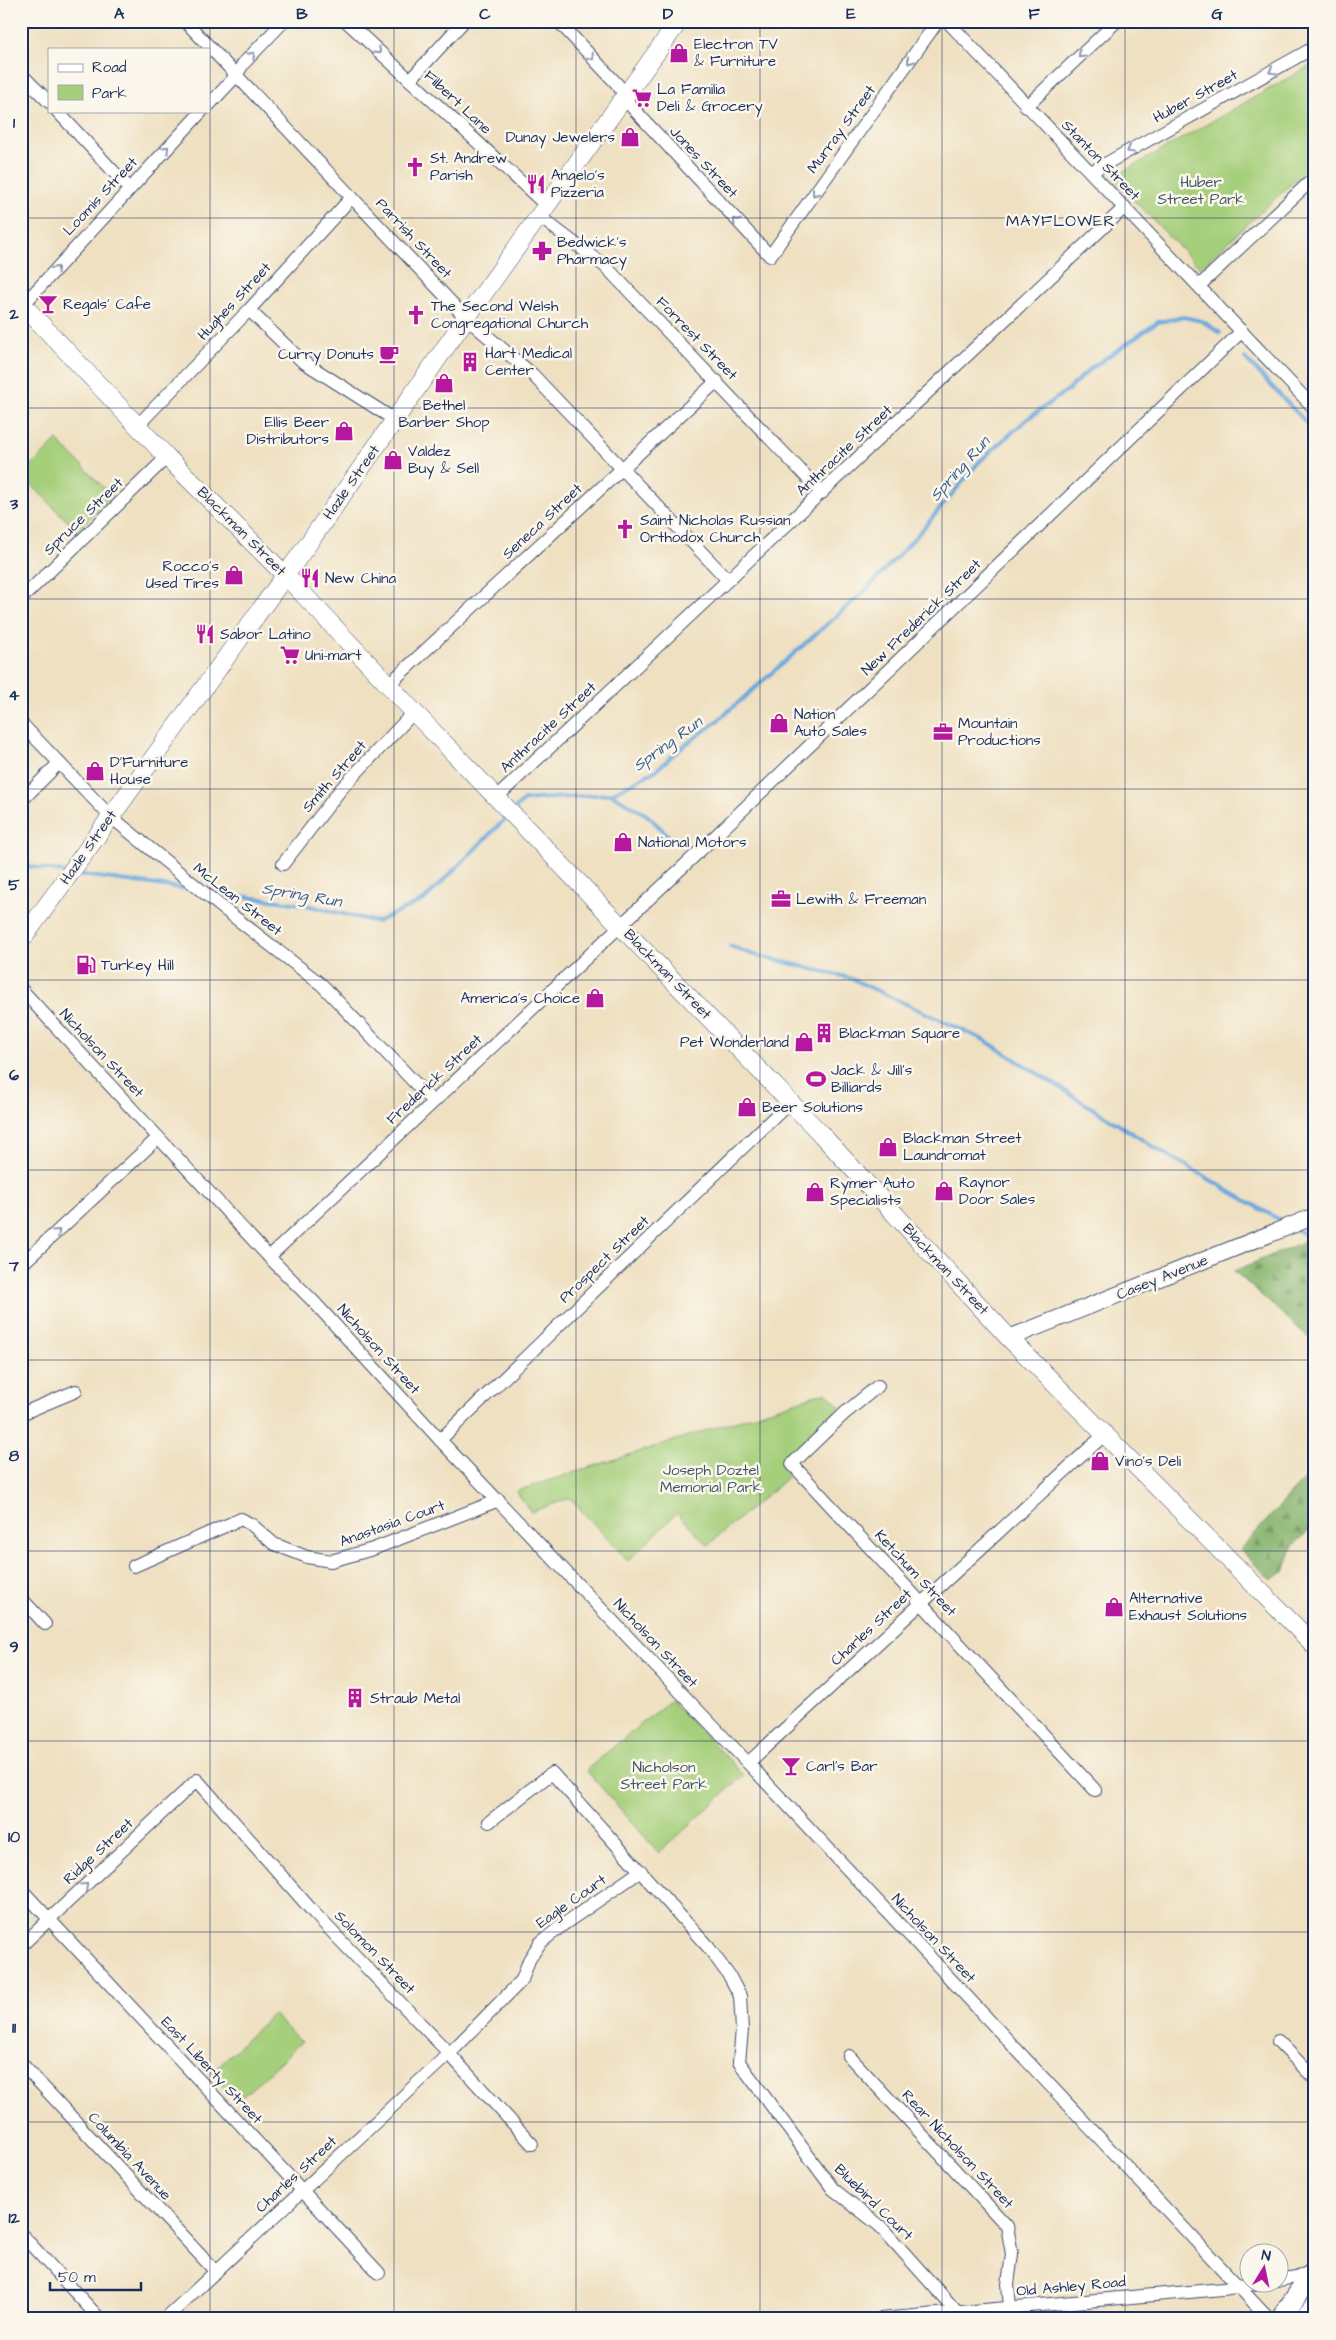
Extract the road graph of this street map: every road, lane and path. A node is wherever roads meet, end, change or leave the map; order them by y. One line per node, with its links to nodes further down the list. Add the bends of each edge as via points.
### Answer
1 (185, 21): 12 (street, Parrish Street)
2 (284, 21): 12 (street, one-way to 2, via 243,64)
3 (346, 21): 13 (street, Filbert Lane, one-way to 13)
4 (464, 21): 13 (street)
5 (558, 21): 14 (street, Jones Street, one-way to 14)
6 (679, 21): 14 (main road, Hazle Street)
7 (938, 21): 26 (street, Murray Street, one-way to 26)
8 (947, 21): 17 (street, Stanton Street)
9 (1117, 21): 17 (street, one-way to 17)
10 (1315, 47): 20 (street, Huber Street, one-way to 20)
11 (21, 74): 15 (street)
12 (236, 76): 16 (street); 23 (street, Parrish Street)
13 (410, 80): 25 (street, Filbert Lane)
14 (625, 96): 25 (main road, Hazle Street); 26 (street, Jones Street, one-way to 14, via 668,148)
15 (48, 101)
16 (210, 104)
17 (1026, 106): 20 (street, Stanton Street)
18 (59, 112): 22 (street)
19 (201, 112): 22 (street, Loomis Street, one-way to 19)
20 (1091, 172): 24 (street, Stanton Street)
21 (1315, 177): 27 (street)
22 (129, 188): 28 (street, Loomis Street, one-way to 22)
23 (352, 197): 29 (street, Hughes Street); 30 (street, Parrish Street)
24 (1125, 208): 27 (street, Stanton Street); 38 (street, Anthracite Street)
25 (544, 212): 30 (main road, Hazle Street); 32 (street, Forrest Street, via 606,267)
26 (770, 256)
27 (1199, 286): 31 (street, Stanton Street)
28 (22, 304): 35 (main road, Blackman Street)
29 (249, 310): 34 (street, via 302,361); 35 (street, Hughes Street)
30 (466, 318): 34 (main road, Hazle Street); 37 (street, Parrish Street, via 532,374)
31 (1242, 331): 33 (street, Stanton Street); 50 (street, New Frederick Street)
32 (717, 380): 37 (street, Seneca Street); 38 (street, Forrest Street)
33 (1315, 408)
34 (394, 420): 39 (main road, Hazle Street)
35 (138, 425): 36 (main road, Blackman Street)
36 (167, 457): 39 (main road, Blackman Street); 41 (street, Spruce Street)
37 (622, 469): 40 (street, Parrish Street); 42 (street, Seneca Street)
38 (822, 492): 40 (street, Anthracite Street)
39 (285, 575): 42 (main road, Blackman Street); 48 (main road, Hazle Street)
40 (728, 580): 47 (street, Anthracite Street)
41 (21, 599)
42 (388, 685): 43 (main road, Blackman Street)
43 (414, 712): 47 (main road, Blackman Street); 49 (street, Smith Street, via 341,789)
44 (21, 722): 45 (street, McLean Street)
45 (60, 763): 46 (street); 48 (street, McLean Street)
46 (21, 801)
47 (507, 808): 50 (main road, Blackman Street)
48 (110, 816): 51 (main road, Hazle Street); 53 (street, McLean Street, via 322,985)
49 (283, 864)
50 (621, 925): 53 (street, Frederick Street); 54 (main road, Blackman Street)
51 (21, 940)
52 (21, 989): 55 (street, Nicholson Street)
53 (433, 1102): 57 (street, Frederick Street)
54 (790, 1102): 59 (main road, Blackman Street); 64 (street, Prospect Street)
55 (158, 1138): 57 (street, Nicholson Street); 58 (street, one-way to 55)
56 (1315, 1216): 59 (street, Casey Avenue)
57 (269, 1257): 64 (street, Nicholson Street)
58 (21, 1265)
59 (1009, 1338): 63 (main road, Blackman Street)
60 (878, 1386): 68 (street, Ketchum Street, via 792,1464)
61 (76, 1391): 62 (street)
62 (21, 1414)
63 (1105, 1434): 68 (street, Charles Street); 70 (main road, Blackman Street)
64 (440, 1440): 65 (street, Nicholson Street)
65 (498, 1500): 66 (street, Anastasia Court, via 373,1549 331,1561 307,1557 274,1544 241,1519); 71 (street, Nicholson Street)
66 (134, 1566)
67 (21, 1598): 69 (street)
68 (922, 1602): 71 (street, Charles Street); 73 (street, Ketchum Street)
69 (46, 1624)
70 (1315, 1646)
71 (748, 1763): 91 (street, Nicholson Street)
72 (196, 1780): 77 (street, Ridge Street, one-way to 72); 80 (street, Solomon Street, via 316,1914)
73 (1095, 1790)
74 (489, 1822): 75 (street, via 552,1773)
75 (641, 1871): 80 (street, Eagle Court, via 540,1943 522,1980); 95 (street, Bluebird Court, via 709,1948 740,1996 739,2062 833,2189 880,2226)
76 (21, 1889): 77 (street, East Liberty Street)
77 (50, 1919): 78 (street, Ridge Street); 85 (street, East Liberty Street)
78 (21, 1946)
79 (1278, 2041): 83 (street)
80 (449, 2054): 84 (street, Solomon Street); 85 (street, Charles Street)
81 (849, 2056): 94 (street, Rear Nicholson Street, via 1008,2226 1012,2254 1008,2284)
82 (21, 2063): 88 (street, Columbia Avenue)
83 (1315, 2079)
84 (532, 2144)
85 (302, 2189): 88 (street, Charles Street); 89 (street, East Liberty Street)
86 (21, 2234): 96 (street)
87 (1315, 2269): 90 (street); 100 (main road)
88 (216, 2272): 97 (street, Charles Street)
89 (379, 2273)
90 (1288, 2278)
91 (1238, 2286): 94 (street, Old Ashley Road)
92 (1244, 2292): 99 (street, Nicholson Street)
93 (1315, 2306): 101 (main road)
94 (1010, 2307): 95 (street, Old Ashley Road)
95 (957, 2312): 98 (street, Old Ashley Road)
96 (100, 2319)
97 (165, 2319)
98 (880, 2319)
99 (1269, 2319)
100 (1281, 2319)
101 (1305, 2319)

